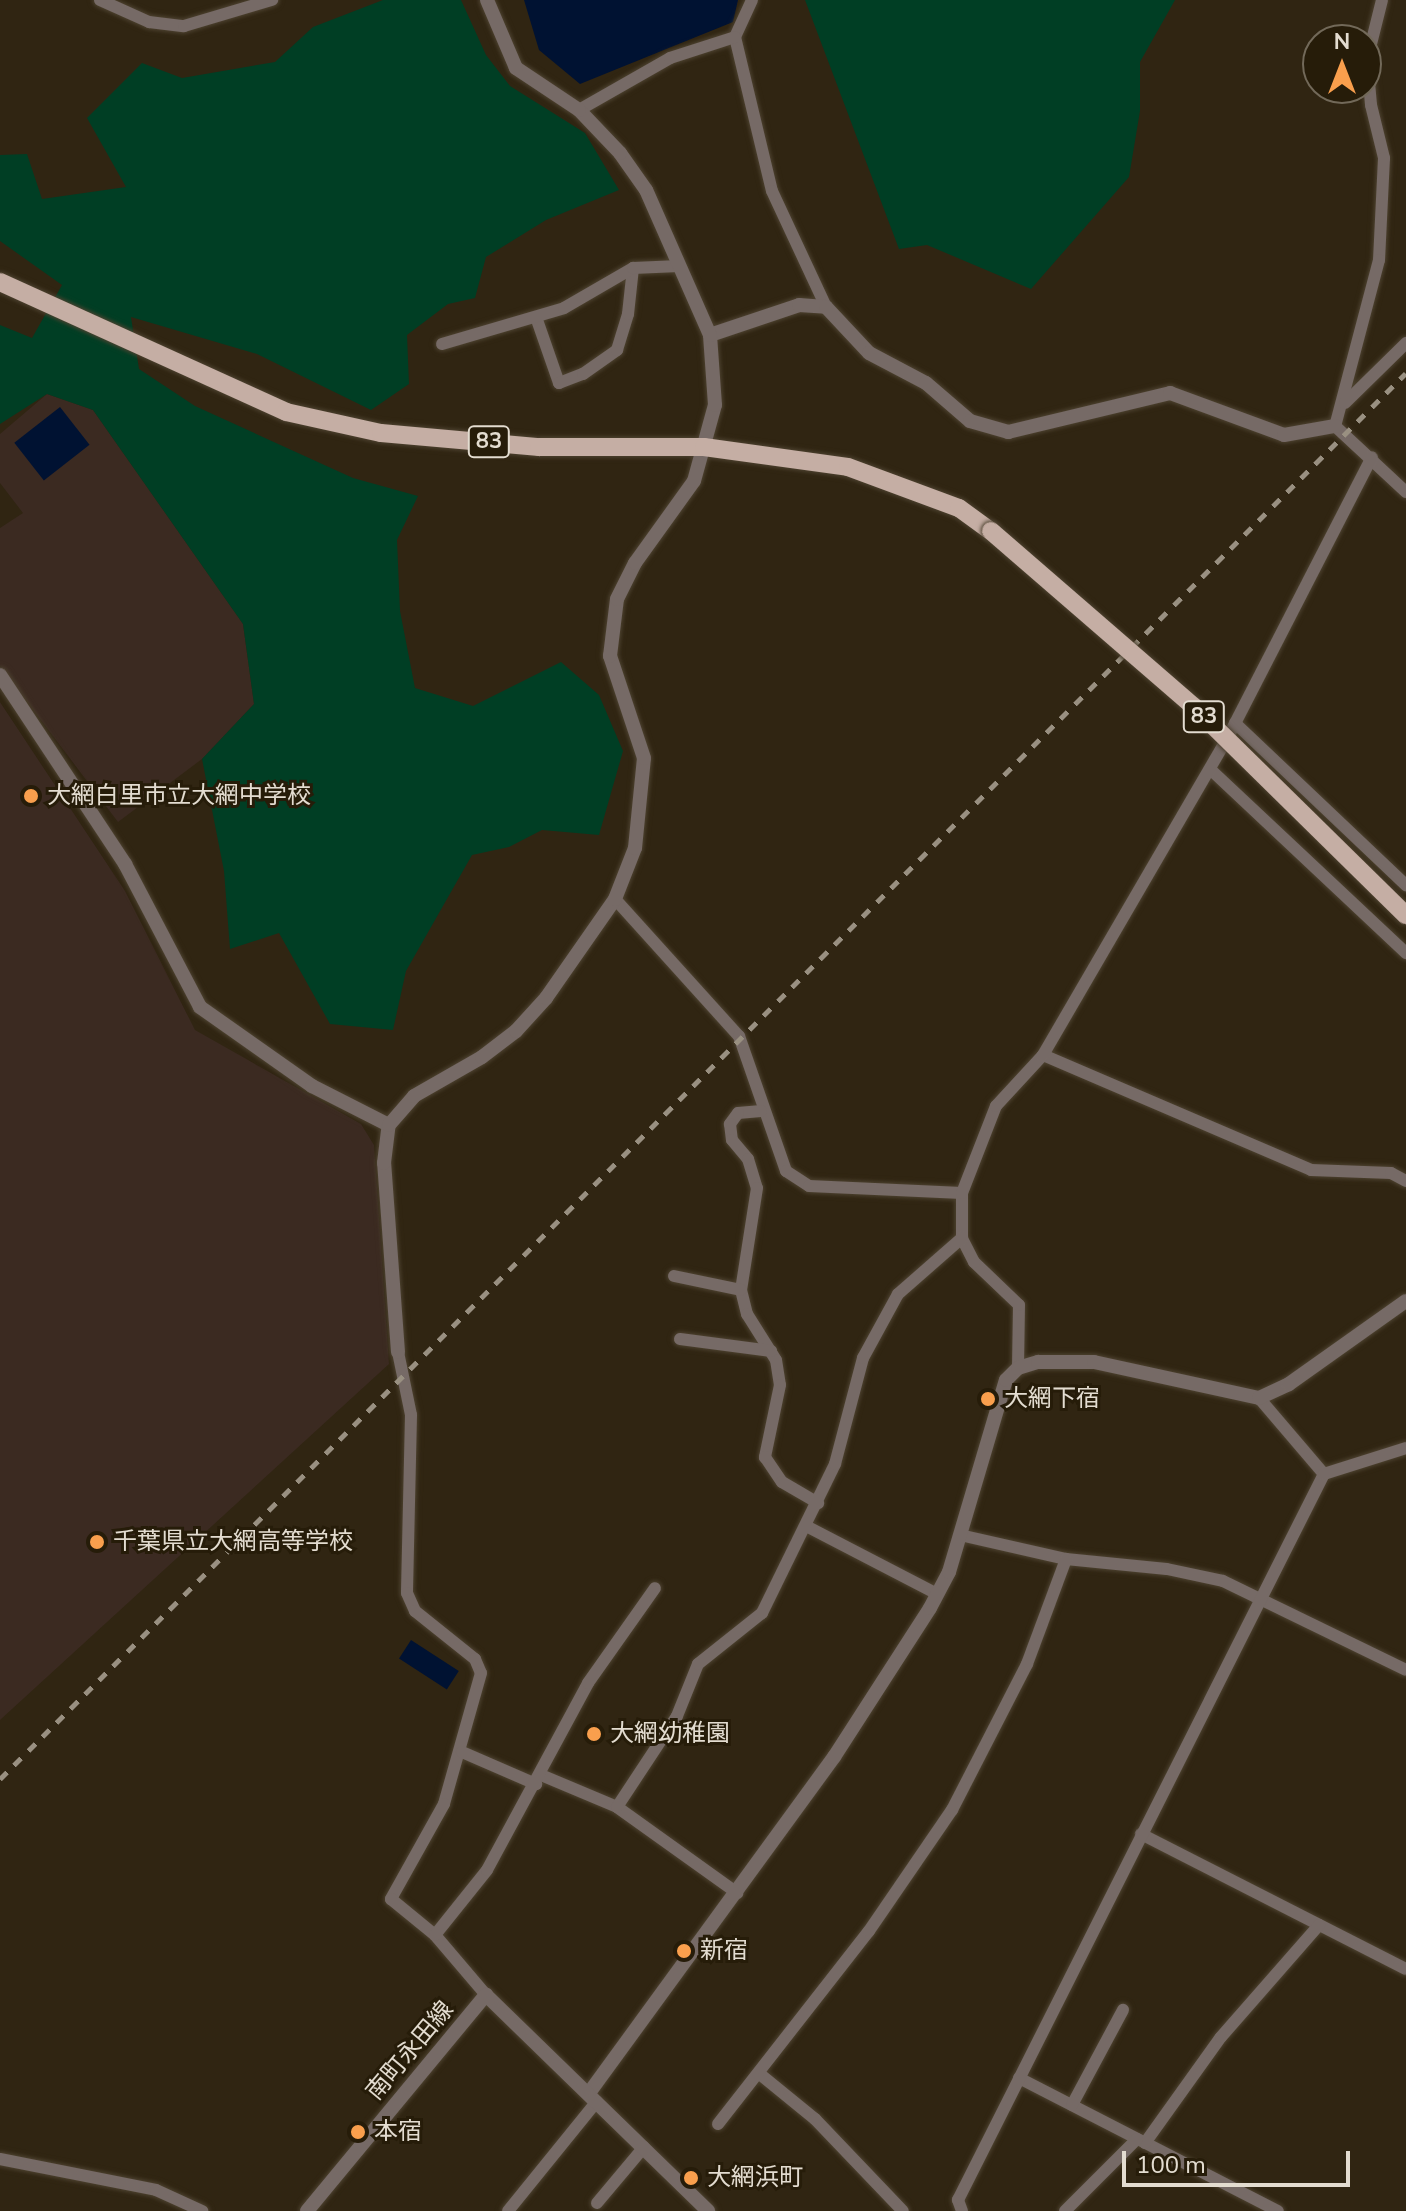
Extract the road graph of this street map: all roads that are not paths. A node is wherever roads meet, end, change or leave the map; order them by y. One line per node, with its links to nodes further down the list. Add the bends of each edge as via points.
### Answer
1 (100, 0): 2 (street, via 149,22 184,26)
2 (272, 0)
3 (487, 0): 7 (street, via 516,68)
4 (752, 0): 6 (street)
5 (1382, 0): 16 (street, via 1367,60 1384,158 1379,260)
6 (735, 37): 7 (street, via 670,58); 11 (street, via 772,191)
7 (579, 110): 8 (street, via 646,190)
8 (679, 266): 9 (street); 13 (street)
9 (633, 268): 12 (street, via 564,308); 12 (street, via 617,350 583,374 559,383)
10 (0, 282): 18 (main road, 83, via 286,412 381,433 539,447)
11 (826, 307): 13 (street, via 799,305); 17 (street, via 869,353 926,383 970,421 1008,432 1170,393 1284,435)
12 (536, 317): 15 (street)
13 (710, 335): 18 (street, via 715,405)
14 (1406, 343): 16 (street)
15 (442, 344)
16 (1345, 403): 17 (street)
17 (1335, 426): 19 (street)
18 (704, 447): 25 (street, via 694,481 635,563 617,599 610,656 644,758 635,848); 26 (main road, 83, bridge, via 879,475 959,508 1194,707)
19 (1372, 457): 20 (street); 22 (street)
20 (1406, 492)
21 (0, 675): 30 (street, via 125,864 200,1007 312,1086)
22 (1235, 723): 23 (street); 24 (street)
23 (1210, 769): 27 (street); 28 (street)
24 (1406, 885)
25 (615, 899): 29 (street, via 739,1036); 30 (street, via 546,998 516,1031 414,1096)
26 (1406, 915)
27 (1406, 953)
28 (1043, 1055): 31 (street, via 1311,1170 1391,1173); 32 (street, via 996,1106)
29 (761, 1111): 32 (street, via 786,1171 809,1186); 35 (street, via 738,1113 730,1124 732,1140 748,1159 757,1188)
30 (389, 1125): 39 (street, via 384,1163)
31 (1406, 1181)
32 (962, 1193): 33 (street)
33 (962, 1238): 40 (street, via 974,1262 1019,1305); 44 (street, via 898,1294 863,1358 835,1464)
34 (674, 1276): 35 (street)
35 (741, 1290): 38 (street, via 747,1314)
36 (1406, 1301): 41 (street, via 1289,1384)
37 (680, 1339): 38 (street)
38 (771, 1351): 44 (street, via 780,1385 765,1457 782,1482)
39 (398, 1352): 52 (street, via 411,1415 407,1593 415,1611 475,1659 481,1673)
40 (1018, 1368): 41 (street, via 1038,1362 1108,1364); 46 (street, via 1006,1380)
41 (1259, 1398): 43 (street)
42 (1406, 1448): 43 (street)
43 (1324, 1474): 50 (street)
44 (818, 1503): 45 (street)
45 (808, 1527): 49 (street); 54 (street, via 762,1613 698,1664 677,1716)
46 (960, 1535): 47 (street); 49 (street)
47 (1066, 1559): 50 (street, via 1167,1569 1223,1581); 62 (street, via 1027,1664 952,1810)
48 (655, 1588): 53 (street, via 588,1683)
49 (937, 1594): 56 (street, via 834,1757)
50 (1259, 1596): 51 (street); 55 (street)
51 (1406, 1670)
52 (462, 1752): 53 (street); 58 (street, via 444,1804 391,1899)
53 (538, 1779): 54 (street); 58 (street, via 487,1870)
54 (617, 1807): 56 (street)
55 (1141, 1834): 57 (street); 63 (street)
56 (737, 1893): 64 (street)
57 (1319, 1925): 59 (street); 67 (street, via 1221,2037)
58 (435, 1935): 60 (street)
59 (1406, 1969)
60 (486, 1995): 64 (street); 72 (street, 南町永田線)
61 (1123, 2010): 65 (street)
62 (761, 2075): 66 (street); 75 (street, via 815,2119)
63 (1019, 2078): 65 (street); 76 (street, via 958,2200)
64 (593, 2097): 68 (street); 73 (street)
65 (1072, 2105): 67 (street)
66 (718, 2124)
67 (1141, 2141): 77 (street); 78 (street)
68 (644, 2147): 70 (street); 74 (street)
69 (0, 2159): 71 (street, via 156,2190)
70 (597, 2203)
71 (202, 2211)
72 (307, 2211)
73 (508, 2211)
74 (708, 2211)
75 (903, 2211)
76 (962, 2211)
77 (1065, 2211)
78 (1278, 2211)

